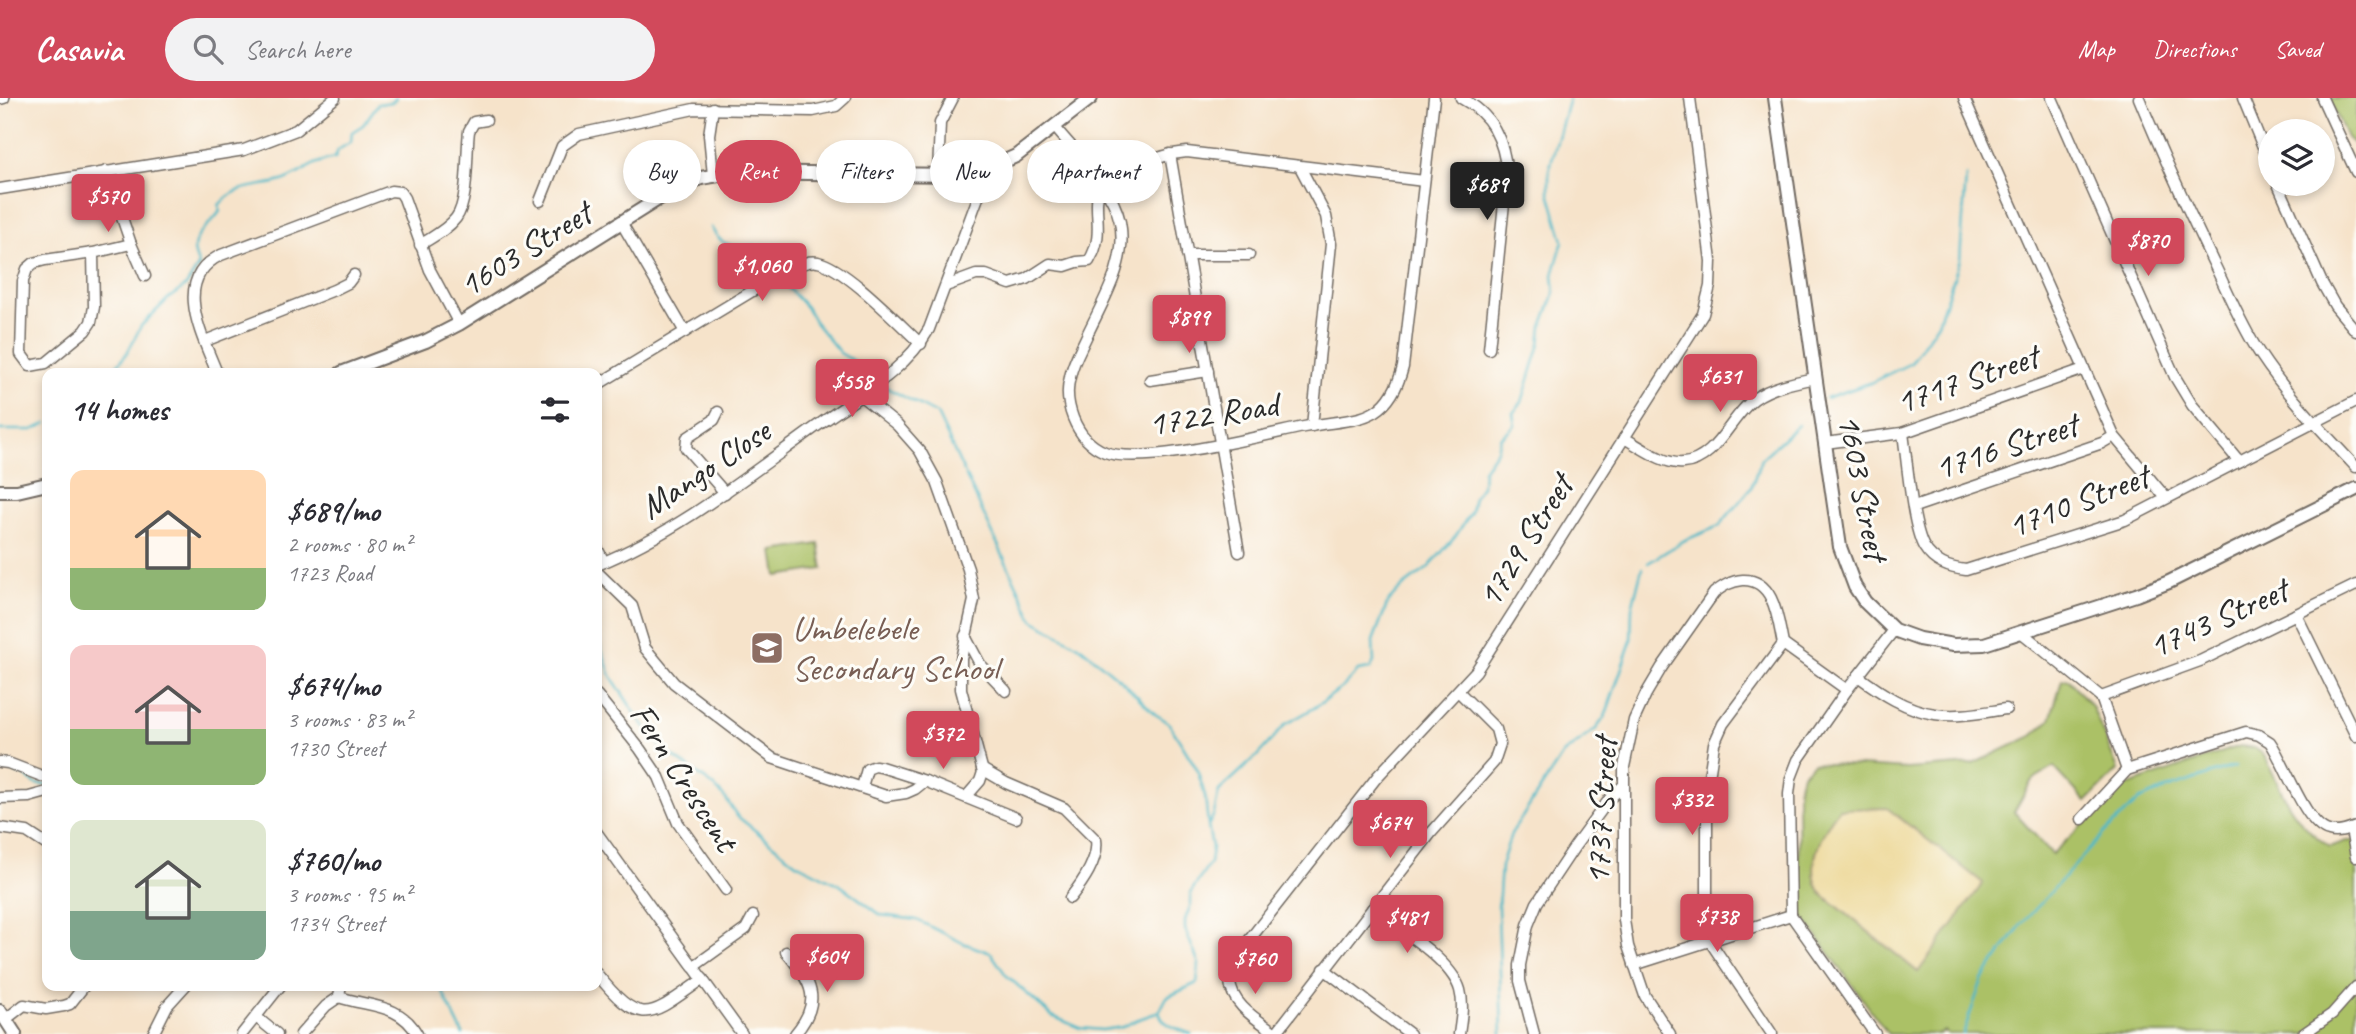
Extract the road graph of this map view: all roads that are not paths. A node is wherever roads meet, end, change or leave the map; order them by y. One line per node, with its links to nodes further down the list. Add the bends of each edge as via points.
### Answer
1 (335, 98): 24 (street, via 296,130 244,150)
2 (845, 98): 14 (street, via 835,106 813,111)
3 (953, 98): 18 (street, via 940,123)
4 (1091, 98): 16 (street, 1603 Street)
5 (1434, 98): 28 (street, 1722 Road)
6 (1461, 98): 50 (street, via 1493,124 1507,174)
7 (1689, 98): 65 (street, 1729 Street, via 1711,261 1708,300)
8 (1775, 98): 55 (street, 1603 Street)
9 (1965, 98): 53 (street)
10 (2052, 98): 68 (street, via 2182,390)
11 (2139, 98): 61 (street, via 2249,337)
12 (2243, 98): 17 (street)
13 (2322, 98): 25 (street)
14 (713, 108): 26 (street, via 709,135); 31 (street, via 572,137 558,153)
15 (486, 120): 37 (street, via 474,122 469,131 459,214)
16 (1054, 126): 19 (street, 1722 Road); 22 (street, 1603 Street)
17 (2258, 135)
18 (939, 140)
19 (1065, 140)
20 (1170, 154): 21 (street); 23 (street, via 1209,154); 39 (street)
21 (1163, 155)
22 (1013, 157)
23 (1300, 167): 28 (street); 62 (street, via 1326,216 1331,244)
24 (106, 171): 29 (street); 36 (street)
25 (2356, 172)
26 (713, 175): 27 (street, 1603 Street); 35 (street, 1603 Street, via 671,191)
27 (930, 175)
28 (1424, 181): 62 (street, 1722 Road, via 1400,379 1378,411)
29 (0, 189)
30 (2283, 196): 44 (street, via 2322,283 2335,306)
31 (540, 201)
32 (977, 203): 43 (street, Mango Close)
33 (1097, 203): 43 (street, via 1099,234 1090,261 1050,264 1010,284 976,275)
34 (1111, 203): 67 (street, 1722 Road, via 1120,223 1121,253 1069,377 1068,400 1074,422 1088,442 1120,455)
35 (621, 222): 45 (street, 1603 Street); 47 (street)
36 (131, 244): 38 (street); 41 (street)
37 (421, 245): 45 (street); 48 (street, via 404,198 391,191 221,254 206,265 194,286 196,320)
38 (93, 253): 38 (street, via 91,323 46,363 30,366 21,354 27,269 45,260)
39 (1187, 255): 40 (street); 54 (street)
40 (1249, 255)
41 (145, 275)
42 (354, 275): 48 (street, via 334,290)
43 (946, 286): 49 (street, Mango Close)
44 (2352, 319): 46 (street)
45 (459, 324): 52 (street, 1603 Street)
46 (2356, 331)
47 (685, 332): 49 (street, via 787,270 818,262 857,286); 57 (street)
48 (205, 341): 51 (street)
49 (921, 344): 58 (street, Mango Close)
50 (1489, 349)
51 (215, 368)
52 (354, 368)
53 (2084, 369): 63 (street, 1717 Street); 64 (street)
54 (1208, 371): 56 (street); 67 (street)
55 (1815, 378): 65 (street, via 1756,398 1707,453 1691,461 1666,460); 66 (street, 1603 Street)
56 (1150, 380)
57 (602, 382)
58 (860, 395): 73 (street, Mango Close); 83 (street, via 911,439 937,482 974,590)
59 (2356, 401): 61 (street, 1710 Street)
60 (718, 412): 73 (street, via 685,443)
61 (2312, 422): 68 (street, 1710 Street); 69 (street)
62 (1312, 426): 67 (street, 1722 Road)
63 (1903, 433): 66 (street, 1717 Street); 75 (street, 1710 Street)
64 (2114, 436): 74 (street); 75 (street, 1716 Street)
65 (1624, 438): 88 (street, 1729 Street)
66 (1825, 443): 81 (street, 1603 Street, via 1847,569 1865,602)
67 (1220, 444): 76 (street)
68 (2239, 461): 74 (street, 1710 Street)
69 (2356, 467)
70 (42, 485): 72 (street)
71 (2356, 489): 82 (street, 1603 Street, via 2169,582)
72 (0, 491)
73 (725, 493): 77 (street, Mango Close, via 650,542)
74 (2166, 498): 75 (street, 1710 Street, via 2125,520 1966,570 1950,568 1924,547)
75 (1914, 507)
76 (1239, 552)
77 (602, 563)
78 (602, 577): 99 (street, via 632,606 645,648 684,692 772,758)
79 (2356, 585): 80 (street, 1743 Street)
80 (2296, 614): 89 (street, 1743 Street, via 2200,662); 92 (street)
81 (1894, 630): 82 (street, 1603 Street, via 1953,645 1984,644); 85 (street)
82 (2021, 632): 89 (street)
83 (965, 636): 87 (street, via 980,664); 94 (street, via 961,689)
84 (1783, 644): 86 (street); 98 (street, 1737 Street, via 1775,607 1765,588 1747,580 1723,585 1642,702 1628,743); 115 (street, via 1736,704 1714,744 1707,790)
85 (1858, 676): 86 (street); 91 (street, via 1895,701 1936,715)
86 (1847, 690): 113 (street, via 1798,760 1791,778)
87 (1006, 691)
88 (1459, 692): 112 (street, via 1496,729 1499,754); 138 (street, 1729 Street, via 1377,777 1239,953 1230,979 1233,992)
89 (2101, 697): 95 (street)
90 (602, 702): 110 (street, Fern Crescent, via 659,777 678,823)
91 (2006, 709)
92 (2356, 736)
93 (0, 762): 96 (street)
94 (982, 769): 101 (street, via 980,781); 111 (street, via 1064,808 1096,840 1091,868)
95 (2127, 770): 104 (street); 106 (street, via 2246,732 2259,735 2277,752 2319,826 2329,831)
96 (42, 776)
97 (925, 781): 99 (street, via 905,793 886,796); 99 (street, via 875,766 867,769); 101 (street)
98 (1623, 786): 117 (street, 1737 Street, via 1625,920); 141 (street, via 1575,846 1528,925 1520,981)
99 (862, 787)
100 (42, 793): 102 (street)
101 (966, 797): 103 (street)
102 (0, 798)
103 (1016, 818)
104 (2082, 819)
105 (0, 828): 108 (street, via 27,832)
106 (2353, 828): 109 (street)
107 (602, 840): 118 (street)
108 (42, 842)
109 (2356, 857)
110 (726, 890)
111 (1070, 898)
112 (1372, 909): 119 (street); 140 (street, via 1434,956 1455,981 1462,1000)
113 (1791, 915): 115 (street); 144 (street)
114 (753, 916): 118 (street, via 746,929)
115 (1709, 940): 117 (street); 143 (street)
116 (786, 952): 137 (street, via 812,996 812,1007)
117 (1634, 965): 142 (street, 1737 Street, via 1645,996)
118 (694, 967): 120 (street)
119 (1324, 969): 138 (street); 139 (street)
120 (703, 979): 121 (street, via 659,1009 637,1011 617,999); 136 (street)
121 (602, 980)
122 (2356, 987): 145 (street, via 2332,1014)
123 (80, 991): 128 (street, via 70,1003 52,1009 24,1005)
124 (181, 991): 131 (street)
125 (276, 991): 129 (street)
126 (340, 991): 127 (street)
127 (339, 997): 134 (street); 135 (street, via 394,1010)
128 (3, 1015): 130 (street)
129 (256, 1017): 132 (street); 133 (street)
130 (15, 1034)
131 (153, 1034)
132 (242, 1034)
133 (277, 1034)
134 (301, 1034)
135 (417, 1034)
136 (742, 1034)
137 (795, 1034)
138 (1277, 1034)
139 (1410, 1034)
140 (1459, 1034)
141 (1534, 1034)
142 (1670, 1034)
143 (1772, 1034)
144 (1875, 1034)
145 (2303, 1034)

